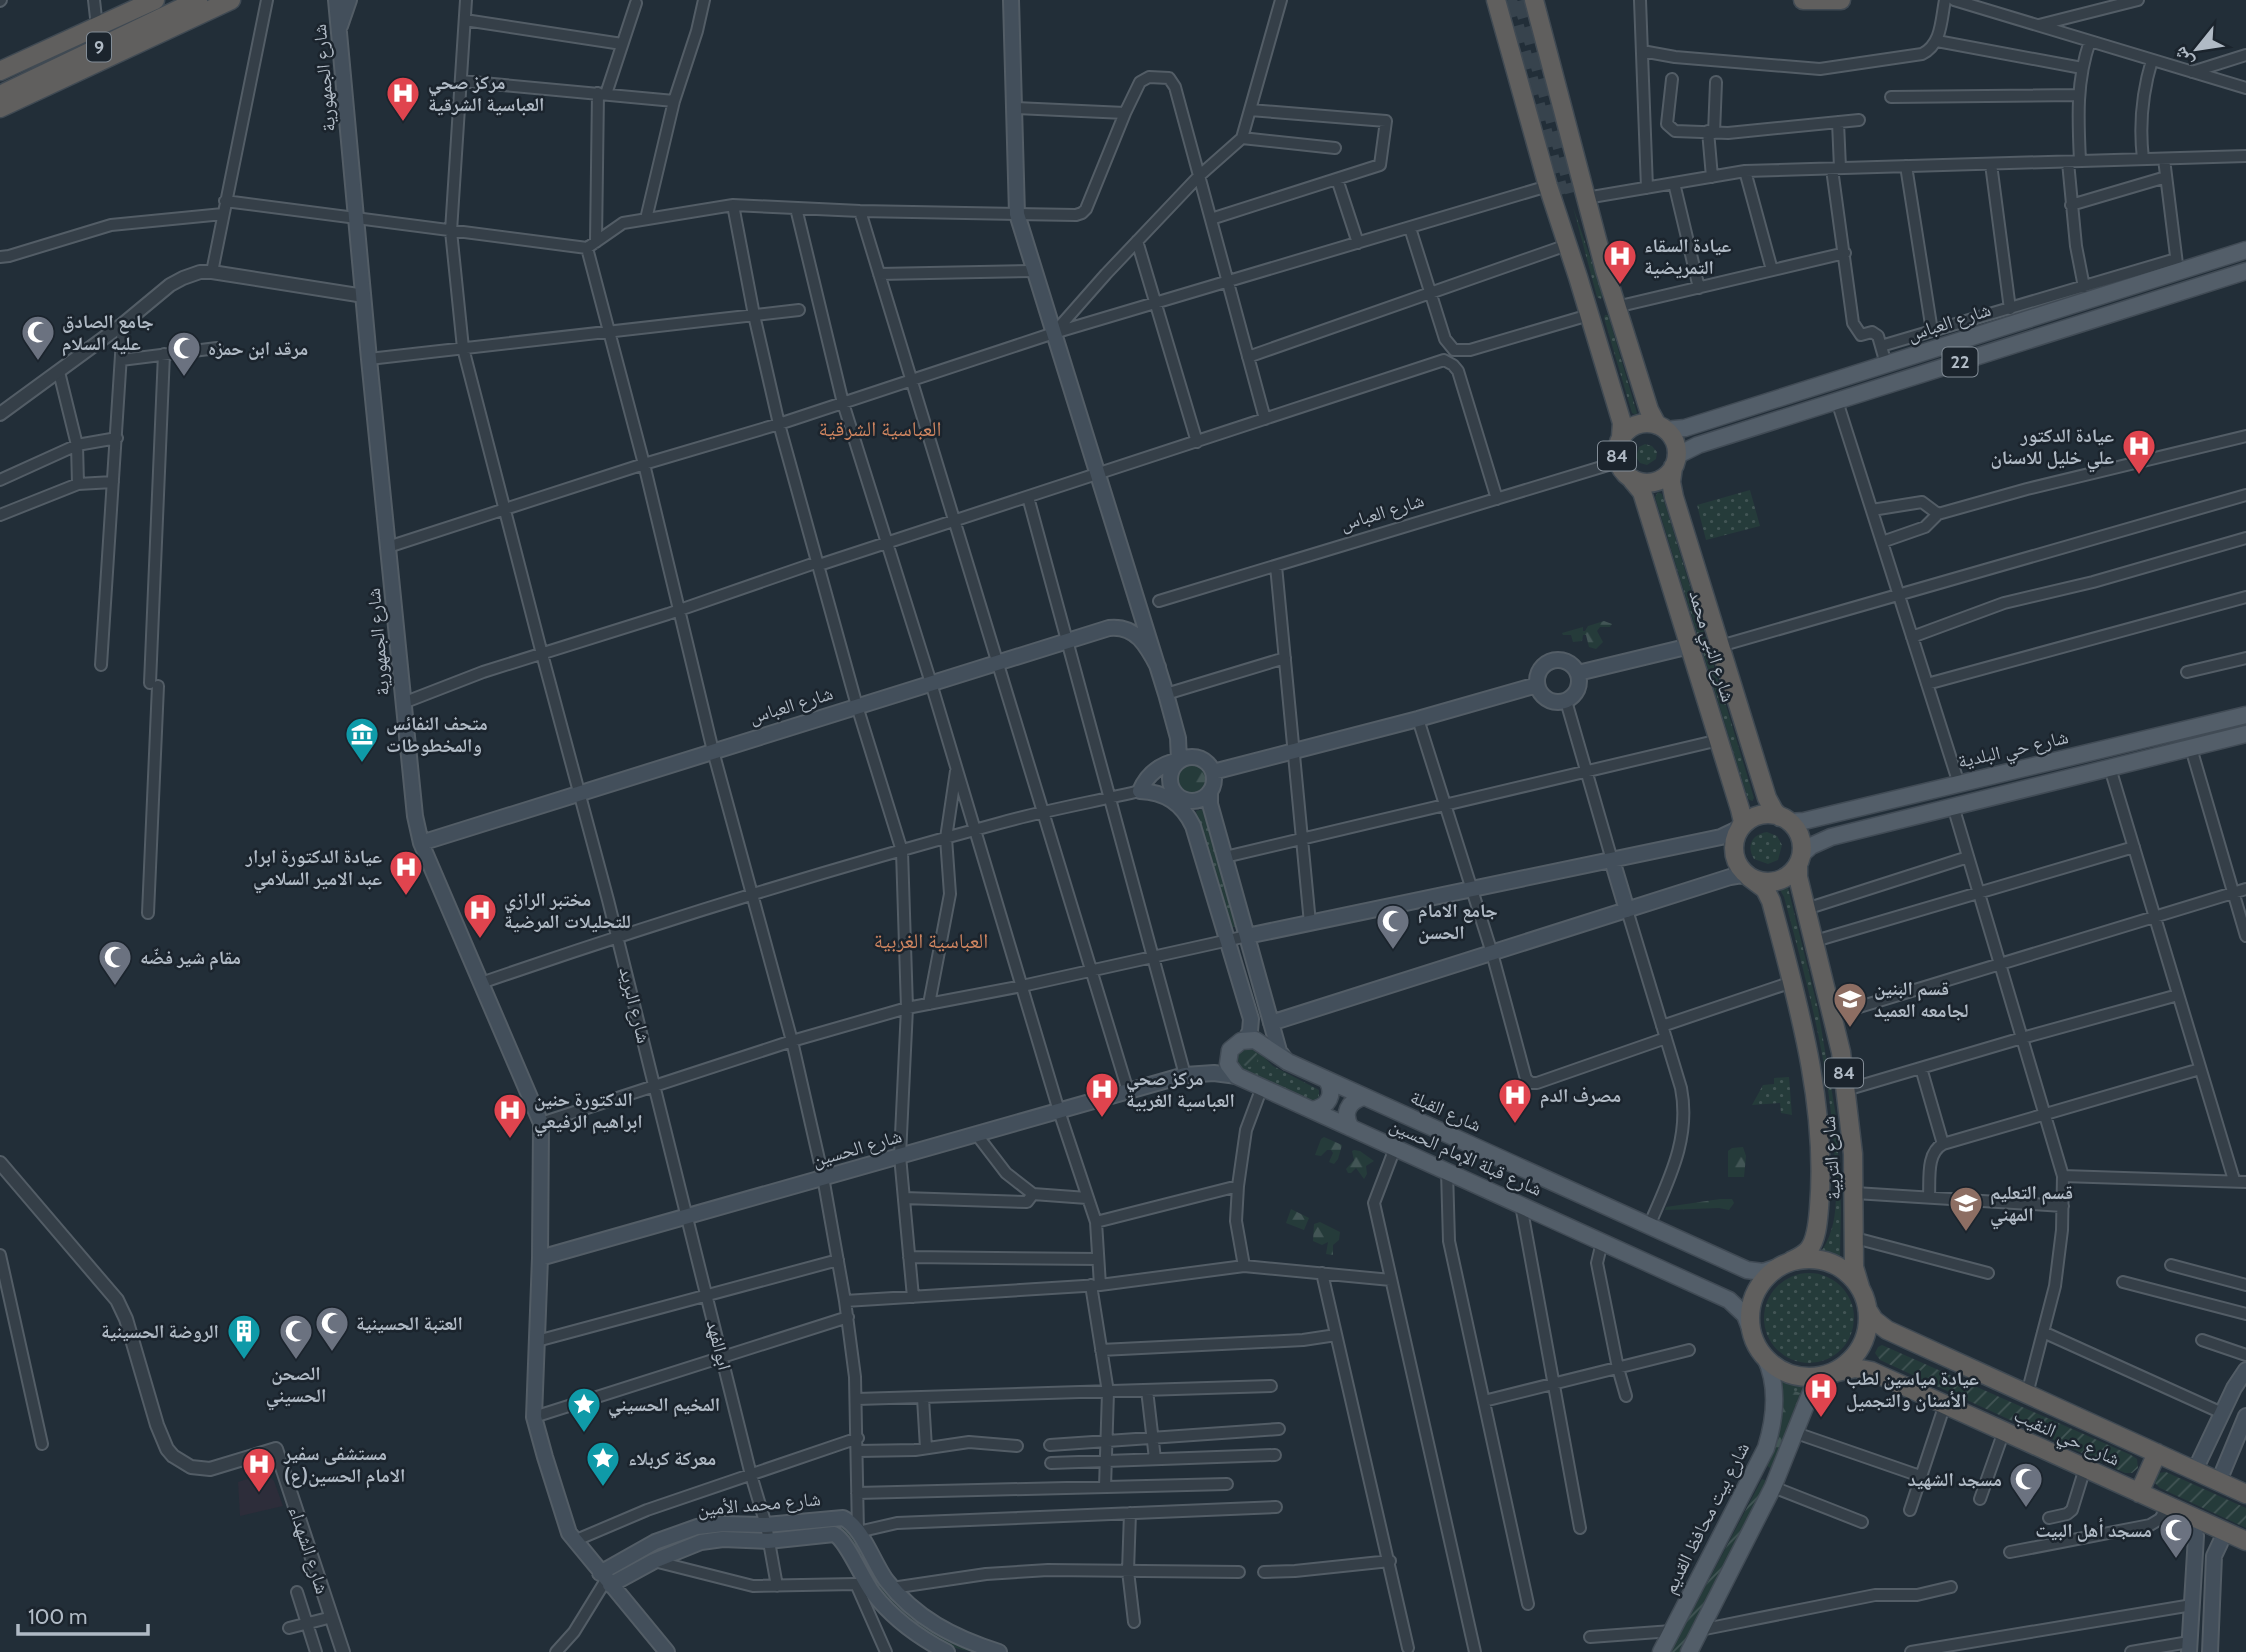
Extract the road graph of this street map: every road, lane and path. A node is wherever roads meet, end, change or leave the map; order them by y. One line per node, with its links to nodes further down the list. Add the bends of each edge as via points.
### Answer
1 (94, 0): 28 (street)
2 (155, 0): 28 (highway)
3 (181, 0): 44 (highway, 9)
4 (198, 0): 46 (highway, 9)
5 (231, 0): 51 (highway)
6 (267, 0): 75 (street)
7 (336, 0): 29 (main road, شارع الجمهورية)
8 (349, 0): 29 (main road)
9 (466, 0): 25 (street, شارع البريد)
10 (704, 0): 50 (street)
11 (1011, 0): 52 (main road)
12 (1281, 0): 53 (street)
13 (1479, 0): 30 (highway)
14 (1496, 0): 30 (highway)
15 (1534, 0): 26 (highway)
16 (1545, 0): 26 (highway)
17 (1640, 0): 35 (street)
18 (1803, 0): 19 (highway)
19 (1841, 0)
20 (1945, 0): 32 (street)
21 (1954, 0): 27 (street)
22 (2138, 0): 24 (street)
23 (636, 3): 34 (street)
24 (2075, 16): 27 (street); 31 (street)
25 (465, 20): 34 (street); 42 (street, شارع البريد)
26 (1540, 21): 74 (highway)
27 (2038, 25): 31 (street)
28 (97, 27): 39 (highway)
29 (339, 30): 84 (main road, شارع الجمهورية)
30 (1504, 31): 74 (highway)
31 (2071, 35): 33 (street)
32 (1937, 41): 35 (street, via 1922,54 1820,69); 38 (street)
33 (2090, 41): 37 (street); 38 (street)
34 (622, 44): 47 (street)
35 (1642, 51): 73 (street)
36 (2246, 55): 40 (street)
37 (2152, 60): 40 (street); 61 (street, via 2141,109)
38 (2082, 68): 48 (street)
39 (0, 71)
40 (2192, 72): 45 (street)
41 (1672, 79): 57 (street, via 1667,124 1675,131)
42 (461, 81): 47 (street); 86 (street, شارع البريد)
43 (1716, 82): 57 (street)
44 (0, 83)
45 (2246, 88)
46 (0, 94)
47 (602, 94): 50 (street); 89 (street)
48 (2078, 95): 49 (street); 63 (street)
49 (1891, 97)
50 (674, 101): 82 (street)
51 (0, 108)
52 (1014, 108): 54 (street); 81 (main road)
53 (1250, 110): 58 (street); 71 (street, via 1386,121 1380,165)
54 (1125, 113): 68 (street, via 1140,82 1169,78); 81 (street, via 1082,213)
55 (1859, 120): 56 (street)
56 (1838, 122): 57 (street); 66 (street)
57 (1711, 132): 69 (street)
58 (1241, 138): 59 (street); 68 (street)
59 (1335, 148)
60 (2246, 156): 62 (street)
61 (2143, 159): 62 (street); 63 (street)
62 (2164, 159): 70 (street)
63 (2074, 161): 64 (street); 77 (street)
64 (1991, 164): 65 (street); 108 (street)
65 (1906, 166): 66 (street); 114 (street)
66 (1836, 169): 67 (street); 92 (street)
67 (1745, 171): 69 (street); 95 (street)
68 (1199, 176): 83 (street); 87 (street)
69 (1712, 177): 72 (street)
70 (2166, 177): 77 (street); 94 (street)
71 (1337, 179): 83 (street); 88 (street)
72 (1674, 183): 73 (street); 103 (street)
73 (1647, 188): 74 (street)
74 (1567, 193): 85 (street); 90 (highway); 100 (highway, 84); 107 (highway, 84, via 1605,270)
75 (225, 201): 80 (street); 84 (street)
76 (733, 205): 78 (street); 82 (street); 111 (street)
77 (2071, 205): 102 (street)
78 (796, 208): 79 (street); 127 (street)
79 (860, 211): 81 (street); 99 (street)
80 (223, 214): 93 (street, via 111,225); 98 (street)
81 (1017, 214): 96 (main road)
82 (646, 219): 89 (street, via 623,223)
83 (1211, 219): 101 (street)
84 (357, 220): 86 (street); 105 (main road, شارع الجمهورية)
85 (1410, 228): 88 (street); 104 (street)
86 (451, 231): 89 (street); 118 (street, شارع البريد)
87 (1137, 241): 106 (street); 115 (street)
88 (1359, 243): 101 (street)
89 (592, 245): 113 (street)
90 (1567, 245): 100 (highway); 104 (street)
91 (2246, 250): 94 (main road, شارع العباس)
92 (1844, 253): 95 (street); 116 (street, via 1853,323 1861,335 1876,334)
93 (0, 257)
94 (2177, 265): 102 (street); 123 (main road, شارع العباس)
95 (1772, 270): 103 (street)
96 (1035, 271): 99 (street); 115 (main road)
97 (2246, 271): 126 (main road, 22)
98 (212, 272): 105 (street); 112 (street, via 200,272 170,285)
99 (879, 274): 125 (street)
100 (1578, 277): 110 (highway, 84)
101 (1228, 282): 106 (street); 120 (street)
102 (2084, 286): 108 (street)
103 (1699, 288): 107 (street)
104 (1431, 292): 110 (street, via 1445,339 1458,351); 120 (street)
105 (364, 296): 121 (main road, شارع الجمهورية)
106 (1156, 303): 115 (street); 135 (street)
107 (1615, 305): 110 (highway, via 1604,312); 131 (highway, 84, via 1649,410)
108 (2010, 309): 114 (street)
109 (799, 310): 111 (street)
110 (1588, 312): 133 (highway, 84, via 1622,423)
111 (754, 315): 113 (street); 130 (street)
112 (124, 324): 122 (street); 124 (street)
113 (608, 331): 118 (street); 139 (street)
114 (1932, 331): 116 (street)
115 (1054, 333): 125 (street); 140 (main road)
116 (1881, 346): 123 (street)
117 (217, 348): 119 (street)
118 (463, 348): 121 (street); 149 (street, شارع البريد)
119 (164, 354): 122 (street); 226 (street)
120 (1248, 357): 129 (street)
121 (369, 359): 156 (main road, شارع الجمهورية)
122 (121, 360): 134 (street)
123 (1886, 364): 131 (main road, شارع العباس, via 1685,428)
124 (59, 372): 128 (street); 136 (street)
125 (912, 380): 127 (street); 152 (street)
126 (1837, 401): 138 (main road, 22, via 1692,447); 148 (street)
127 (843, 403): 130 (street); 155 (street)
128 (0, 414)
129 (1265, 419): 135 (street); 147 (street, via 1447,360 1458,372)
130 (779, 424): 139 (street); 157 (street)
131 (1661, 428): 133 (highway, 84, via 1646,423); 138 (highway, 84, via 1673,439)
132 (2246, 436): 150 (street)
133 (1621, 437): 137 (highway, 84)
134 (117, 438): 136 (street); 143 (street)
135 (1197, 442): 140 (street)
136 (77, 444): 141 (street); 144 (street)
137 (1618, 462): 142 (highway, 84); 147 (street, شارع العباس)
138 (1675, 462): 142 (highway, 84, via 1655,482); 166 (highway, شارع النبي محمد / 84, via 1674,497)
139 (644, 464): 149 (street); 162 (street)
140 (1098, 474): 146 (street); 172 (main road)
141 (0, 480)
142 (1632, 480): 165 (highway, شارع النبي محمد / 84, via 1642,492)
143 (113, 482): 144 (street); 171 (street)
144 (78, 484): 151 (street)
145 (2246, 495): 159 (street)
146 (1028, 497): 152 (street); 164 (street)
147 (1497, 499): 158 (street, شارع العباس)
148 (1872, 510): 150 (street, via 1922,502); 154 (street)
149 (505, 511): 156 (street); 167 (street, شارع البريد)
150 (1938, 514): 154 (street, via 1925,527)
151 (0, 515)
152 (955, 521): 155 (street); 170 (street)
153 (2246, 538): 163 (street, via 2004,603)
154 (1882, 542): 159 (street)
155 (886, 544): 157 (street); 175 (street)
156 (388, 547): 180 (main road, شارع الجمهورية)
157 (819, 564): 162 (street); 181 (street)
158 (1276, 566): 161 (street, شارع العباس); 168 (street)
159 (1899, 596): 163 (street); 166 (street)
160 (2246, 597): 176 (street)
161 (1159, 601)
162 (679, 610): 167 (street); 187 (street)
163 (1912, 637): 176 (street)
164 (1066, 640): 170 (main road, شارع العباس); 172 (main road, شارع العباس, via 1109,628 1126,629 1140,638); 198 (street)
165 (1690, 646): 174 (main road); 185 (highway, شارع النبي محمد / 84)
166 (1720, 646): 205 (highway, شارع النبي محمد / 84, via 1767,798)
167 (542, 654): 180 (street); 197 (street, شارع البريد)
168 (1284, 658): 178 (street); 188 (street)
169 (2246, 659): 173 (street)
170 (998, 662): 175 (main road, شارع العباس); 204 (street)
171 (101, 665)
172 (1158, 667): 178 (main road)
173 (2187, 672)
174 (1578, 673): 177 (main road, via 1565,660 1552,660 1538,673); 179 (main road, via 1577,691)
175 (931, 683): 181 (main road, شارع العباس); 190 (street)
176 (1927, 684): 194 (street)
177 (1537, 685): 179 (main road, via 1546,699); 183 (main road)
178 (1166, 694): 189 (main road)
179 (1566, 701): 192 (street)
180 (403, 703): 211 (main road, شارع الجمهورية)
181 (857, 706): 187 (main road, شارع العباس); 213 (street)
182 (2246, 715): 194 (main road, شارع حي البلدية)
183 (1418, 719): 188 (main road); 200 (street)
184 (2246, 734): 186 (main road)
185 (1719, 740): 192 (street); 206 (highway, شارع النبي محمد / 84, via 1743,818)
186 (2191, 748): 191 (main road); 222 (street)
187 (713, 751): 197 (main road, شارع العباس); 223 (street)
188 (1293, 751): 193 (main road); 210 (street)
189 (1179, 760): 193 (main road, via 1199,757); 195 (main road, via 1156,770); 196 (main road, via 1169,776 1176,794 1193,801)
190 (957, 768): 199 (street); 201 (street)
191 (2110, 768): 202 (main road); 212 (street)
192 (1586, 771): 200 (street); 216 (street)
193 (1213, 772): 196 (main road)
194 (1959, 784): 203 (main road, شارع حي البلدية)
195 (1140, 791): 198 (street); 232 (main road, via 1162,794 1188,816)
196 (1210, 792): 214 (main road)
197 (580, 794): 211 (main road, شارع العباس); 229 (street, شارع البريد)
198 (1110, 798): 204 (street); 235 (street)
199 (967, 804): 201 (street, via 959,798); 207 (street)
200 (1445, 804): 210 (street); 219 (street)
201 (951, 806): 209 (street)
202 (1953, 806): 208 (main road); 215 (street)
203 (1843, 811): 205 (main road, شارع حي البلدية, via 1804,821); 208 (main road, via 1841,821)
204 (1044, 813): 207 (street); 237 (street)
205 (1785, 819): 206 (highway, via 1758,815); 217 (highway, 84, via 1800,840)
206 (1741, 828): 216 (main road, via 1721,837); 218 (highway, 84, via 1734,848 1736,860)
207 (975, 830): 209 (street); 240 (street)
208 (1849, 832): 217 (main road, via 1815,844)
209 (946, 838): 213 (street); 242 (street, via 950,894)
210 (1302, 838): 214 (street); 228 (street)
211 (421, 843): 239 (main road, شارع الجمهورية)
212 (2134, 847): 221 (street); 227 (street)
213 (902, 851): 223 (street); 243 (street)
214 (1225, 857): 230 (main road)
215 (1968, 857): 221 (street); 224 (street)
216 (1612, 860): 219 (main road); 225 (main road)
217 (1799, 860): 218 (highway, via 1777,881); 224 (highway, شارع التربية / 84)
218 (1749, 877): 225 (main road, via 1734,876); 238 (highway, شارع التربية / 84, via 1770,897)
219 (1472, 889): 228 (main road); 234 (street)
220 (2246, 889): 222 (street)
221 (1979, 893): 233 (street); 236 (street)
222 (2234, 893): 227 (street); 231 (street)
223 (751, 895): 229 (street); 250 (street)
224 (1806, 909): 233 (highway, شارع التربية / 84)
225 (1627, 910): 234 (main road); 246 (street)
226 (148, 913)
227 (2154, 917): 236 (street); 241 (street)
228 (1310, 923): 230 (main road)
229 (617, 936): 239 (street); 257 (street, شارع البريد)
230 (1247, 936): 232 (street); 245 (main road)
231 (2246, 936)
232 (1227, 941): 235 (street); 249 (main road, via 1251,1019)
233 (1815, 942): 244 (highway, شارع التربية / 84)
234 (1492, 953): 245 (main road); 247 (street, via 1526,1079 1531,1083)
235 (1153, 958): 237 (street); 254 (street)
236 (2000, 964): 244 (street); 248 (street)
237 (1091, 970): 240 (street); 260 (street)
238 (1792, 982): 246 (street); 295 (highway, شارع التربية / 84, via 1814,1093 1820,1169 1813,1239 1808,1250)
239 (481, 983): 265 (main road, شارع الجمهورية)
240 (1022, 986): 242 (street); 263 (street)
241 (2178, 995): 248 (street); 253 (street)
242 (929, 1004): 243 (street)
243 (907, 1008): 250 (street); 270 (street)
244 (1833, 1015): 259 (highway, شارع التربية / 84)
245 (1271, 1023): 251 (main road, via 1280,1054)
246 (1662, 1026): 247 (street)
247 (1666, 1038): 287 (street, via 1683,1100 1684,1126 1679,1153)
248 (2022, 1038): 252 (street); 264 (street)
249 (1246, 1039): 251 (main road, شارع القبلة, via 1259,1042); 255 (main road, via 1228,1055 1230,1069)
250 (792, 1041): 257 (street); 274 (street)
251 (1288, 1062): 256 (main road, شارع القبلة)
252 (1921, 1068): 259 (street); 268 (street)
253 (2200, 1069): 264 (street); 275 (street)
254 (1185, 1075): 255 (main road, شارع قبلة الإمام الحسين); 260 (main road, شارع الحسين)
255 (1237, 1076): 258 (main road, شارع قبلة الإمام الحسين)
256 (1327, 1080): 261 (main road, شارع القبلة); 262 (main road, via 1328,1102)
257 (655, 1085): 265 (street); 285 (street, شارع البريد)
258 (1262, 1087): 262 (main road, شارع قبلة الإمام الحسين); 277 (street, via 1246,1130)
259 (1846, 1090): 278 (highway, شارع التربية / 84)
260 (1128, 1091): 263 (main road, شارع الحسين)
261 (1364, 1097): 266 (main road, via 1348,1109); 287 (main road, شارع القبلة)
262 (1312, 1110): 266 (main road, شارع قبلة الإمام الحسين)
263 (1059, 1111): 270 (main road, شارع الحسين); 282 (street)
264 (2044, 1114): 268 (street); 273 (street)
265 (541, 1123): 292 (main road, شارع الجمهورية)
266 (1351, 1128): 269 (main road, شارع قبلة الإمام الحسين)
267 (979, 1139): 279 (street, via 1006,1173)
268 (1943, 1144): 280 (street, via 1932,1155)
269 (1395, 1148): 272 (main road, شارع قبلة الإمام الحسين); 300 (street, via 1374,1203)
270 (900, 1156): 274 (main road, شارع الحسين); 281 (street)
271 (0, 1163): 395 (street, شارع الشهداء, via 117,1300 156,1425 173,1456 191,1467 210,1469 276,1449)
272 (1447, 1171): 283 (main road, شارع قبلة الإمام الحسين); 332 (street, via 1449,1241)
273 (2063, 1176): 275 (street); 284 (street)
274 (823, 1177): 285 (main road, شارع الحسين); 294 (street)
275 (2234, 1180): 276 (street)
276 (2246, 1182)
277 (1238, 1186): 286 (street); 297 (street, via 1236,1221)
278 (1855, 1193): 280 (street); 288 (highway, شارع التربية / 84)
279 (1033, 1194): 281 (street, via 1027,1202); 282 (street)
280 (1929, 1197): 284 (street)
281 (904, 1198): 291 (street)
282 (1087, 1198): 286 (street)
283 (1521, 1205): 289 (main road, شارع قبلة الإمام الحسين); 324 (street)
284 (2063, 1206): 312 (street, via 2055,1286)
285 (687, 1216): 292 (main road, شارع الحسين); 305 (street, ابوالفهد)
286 (1096, 1222): 293 (street)
287 (1649, 1226): 295 (main road, شارع القبلة, via 1747,1270 1759,1273)
288 (1854, 1238): 299 (street); 304 (highway, شارع التربية / 84, via 1854,1267)
289 (1602, 1242): 311 (main road, شارع قبلة الإمام الحسين, via 1725,1298 1742,1312); 321 (street, via 1597,1263)
290 (0, 1255): 343 (street)
291 (909, 1256): 293 (street); 306 (street)
292 (540, 1258): 314 (main road, شارع الجمهورية)
293 (1098, 1259): 302 (street)
294 (838, 1260): 305 (street); 307 (street)
295 (1783, 1264): 304 (highway, 84, via 1807,1258 1830,1262 1850,1274); 311 (highway, 84, via 1762,1281 1754,1296)
296 (2171, 1265): 303 (street)
297 (1244, 1266): 298 (street); 302 (street)
298 (1322, 1273): 300 (street); 313 (street)
299 (1988, 1273)
300 (1391, 1280): 411 (street)
301 (2123, 1282): 309 (street)
302 (1096, 1285): 306 (street); 316 (street)
303 (2246, 1285)
304 (1860, 1287): 308 (highway, 84)
305 (706, 1296): 314 (street); 319 (street, ابوالفهد)
306 (913, 1297): 307 (street)
307 (845, 1301): 310 (street)
308 (1869, 1312): 323 (highway, via 1864,1342 1851,1360); 328 (highway, شارع حي النقيب / 84, via 1887,1330)
309 (2246, 1314)
310 (848, 1317): 319 (street); 331 (street)
311 (1751, 1331): 320 (highway)
312 (2043, 1332): 328 (street); 334 (street)
313 (1336, 1335): 316 (street); 382 (street)
314 (537, 1340): 336 (main road, شارع الجمهورية)
315 (2202, 1340): 318 (street)
316 (1101, 1350): 327 (street)
317 (1689, 1350): 321 (street)
318 (2246, 1355)
319 (722, 1357): 336 (street); 357 (street, ابوالفهد)
320 (1765, 1357): 323 (highway, via 1790,1374); 351 (main road, شارع بيت محافظ القديم, via 1774,1412)
321 (1618, 1368): 324 (street); 329 (street)
322 (2246, 1370): 334 (main road)
323 (1826, 1375): 333 (highway, شارع حي النقيب, via 1856,1368 1871,1371); 339 (main road, via 1813,1388)
324 (1554, 1384): 332 (street); 376 (street)
325 (1271, 1386): 326 (street)
326 (1147, 1390): 327 (street); 341 (street)
327 (1108, 1392): 330 (street); 342 (street)
328 (2027, 1394): 348 (highway, شارع حي النقيب / 84)
329 (1626, 1396)
330 (923, 1398): 331 (street); 346 (street)
331 (857, 1399): 340 (street)
332 (1484, 1401): 393 (street)
333 (1945, 1404): 338 (highway, شارع حي النقيب); 358 (street)
334 (2222, 1413): 355 (main road)
335 (2246, 1416): 360 (main road)
336 (534, 1417): 379 (main road, شارع الجمهورية)
337 (1279, 1429): 341 (street)
338 (2004, 1431): 354 (highway, شارع حي النقيب); 367 (street)
339 (1796, 1433): 356 (main road); 358 (street)
340 (858, 1438): 347 (street); 357 (street)
341 (1152, 1438): 342 (street); 350 (street)
342 (1106, 1441): 344 (street); 352 (street)
343 (42, 1444)
344 (1050, 1445)
345 (1017, 1446): 346 (street, via 969,1442)
346 (926, 1448): 347 (street)
347 (858, 1451): 364 (street)
348 (2157, 1453): 355 (highway, شارع حي النقيب / 84); 365 (highway)
349 (1275, 1455): 350 (street)
350 (1155, 1459): 352 (street)
351 (1759, 1461): 356 (main road, via 1768,1470); 359 (main road, شارع بيت محافظ القديم)
352 (1106, 1462): 353 (street); 362 (street)
353 (1051, 1463)
354 (2085, 1468): 365 (highway, شارع حي النقيب); 373 (street, via 2072,1510)
355 (2195, 1470): 360 (highway, شارع حي النقيب / 84)
356 (1780, 1471): 363 (main road)
357 (751, 1475): 375 (street, ابوالفهد); 379 (street, via 647,1510)
358 (1920, 1476): 370 (street)
359 (1752, 1477): 363 (main road, via 1764,1478); 400 (main road, شارع بيت محافظ القديم)
360 (2219, 1481): 366 (highway, شارع حي النقيب / 84)
361 (1227, 1484): 362 (street)
362 (1105, 1487): 364 (street)
363 (1773, 1487): 374 (street); 399 (main road)
364 (857, 1493): 377 (street)
365 (2138, 1493): 368 (highway, شارع حي النقيب)
366 (2246, 1494)
367 (1980, 1499)
368 (2168, 1506): 372 (highway, شارع حي النقيب); 381 (street, via 2150,1525)
369 (1276, 1507): 371 (street)
370 (1910, 1510)
371 (1130, 1513): 377 (street, via 897,1522); 384 (street)
372 (2188, 1515): 378 (highway, شارع حي النقيب); 394 (main road, via 2196,1536)
373 (2049, 1518)
374 (1862, 1522)
375 (766, 1525): 377 (main road, شارع محمد الأمين, via 836,1518 850,1522); 380 (street); 387 (main road, شارع محمد الأمين, via 723,1524 687,1530 655,1542)
376 (1580, 1528)
377 (858, 1532): 391 (main road)
378 (2238, 1538): 416 (main road, via 2222,1539 2214,1556)
379 (574, 1541): 387 (main road, شارع الجمهورية)
380 (768, 1541): 383 (main road, شارع محمد الأمين, via 710,1540); 388 (main road, شارع محمد الأمين, via 836,1535 844,1542); 389 (street)
381 (2010, 1552)
382 (1390, 1560): 386 (street); 403 (street)
383 (654, 1561): 387 (main road, شارع محمد الأمين); 389 (street, via 739,1583)
384 (1128, 1572): 385 (street); 391 (street, via 986,1574); 396 (street)
385 (1239, 1572)
386 (1264, 1572)
387 (606, 1579): 406 (street); 407 (main road, شارع الجمهورية)
388 (861, 1584): 389 (street); 408 (street); 409 (main road, شارع محمد الأمين, via 902,1624)
389 (777, 1586)
390 (1951, 1587): 399 (street, via 1917,1595 1875,1595)
391 (892, 1588): 410 (main road, via 941,1628)
392 (297, 1592): 397 (street)
393 (1528, 1604)
394 (2192, 1605): 402 (main road); 414 (street)
395 (332, 1617): 397 (street); 405 (street, شارع الشهداء)
396 (1134, 1622)
397 (307, 1623): 398 (street); 404 (street)
398 (289, 1628)
399 (1700, 1630): 413 (main road)
400 (1672, 1631): 401 (street); 412 (main road, شارع بيت محافظ القديم)
401 (1590, 1637)
402 (2189, 1647): 415 (street)
403 (1408, 1648)
404 (316, 1652)
405 (343, 1652)
406 (556, 1652)
407 (667, 1652)
408 (886, 1652)
409 (947, 1652)
410 (999, 1652)
411 (1475, 1652)
412 (1661, 1652)
413 (1689, 1652)
414 (1911, 1652)
415 (2131, 1652)
416 (2210, 1652)

